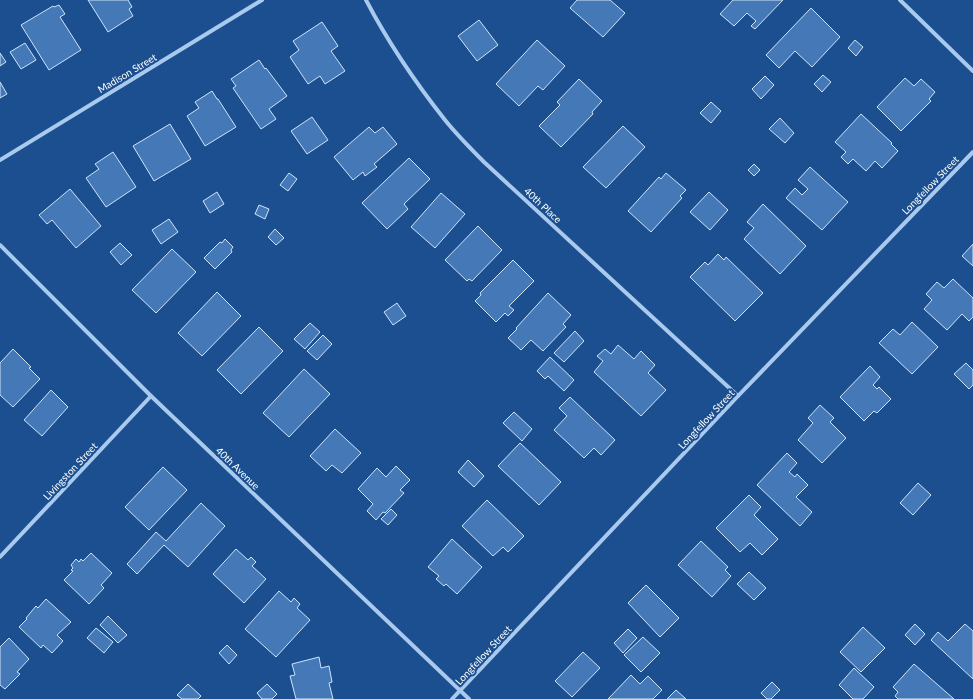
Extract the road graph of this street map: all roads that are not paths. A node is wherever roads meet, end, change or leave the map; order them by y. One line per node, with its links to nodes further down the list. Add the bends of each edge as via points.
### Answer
1 (262, 0): 6 (street, Madison Street)
2 (366, 0): 9 (street, 40th Place, via 398,57 445,120 465,142)
3 (900, 0): 4 (street)
4 (973, 71)
5 (973, 152): 9 (street, Longfellow Street)
6 (0, 160)
7 (0, 245): 8 (street, 40th Avenue)
8 (151, 396): 10 (street, Livingston Street); 11 (street, 40th Avenue)
9 (738, 396): 11 (street, Longfellow Street)
10 (0, 557)
11 (460, 691): 12 (street, Longfellow Street); 13 (street, 40th Avenue)
12 (452, 699)
13 (469, 699)

